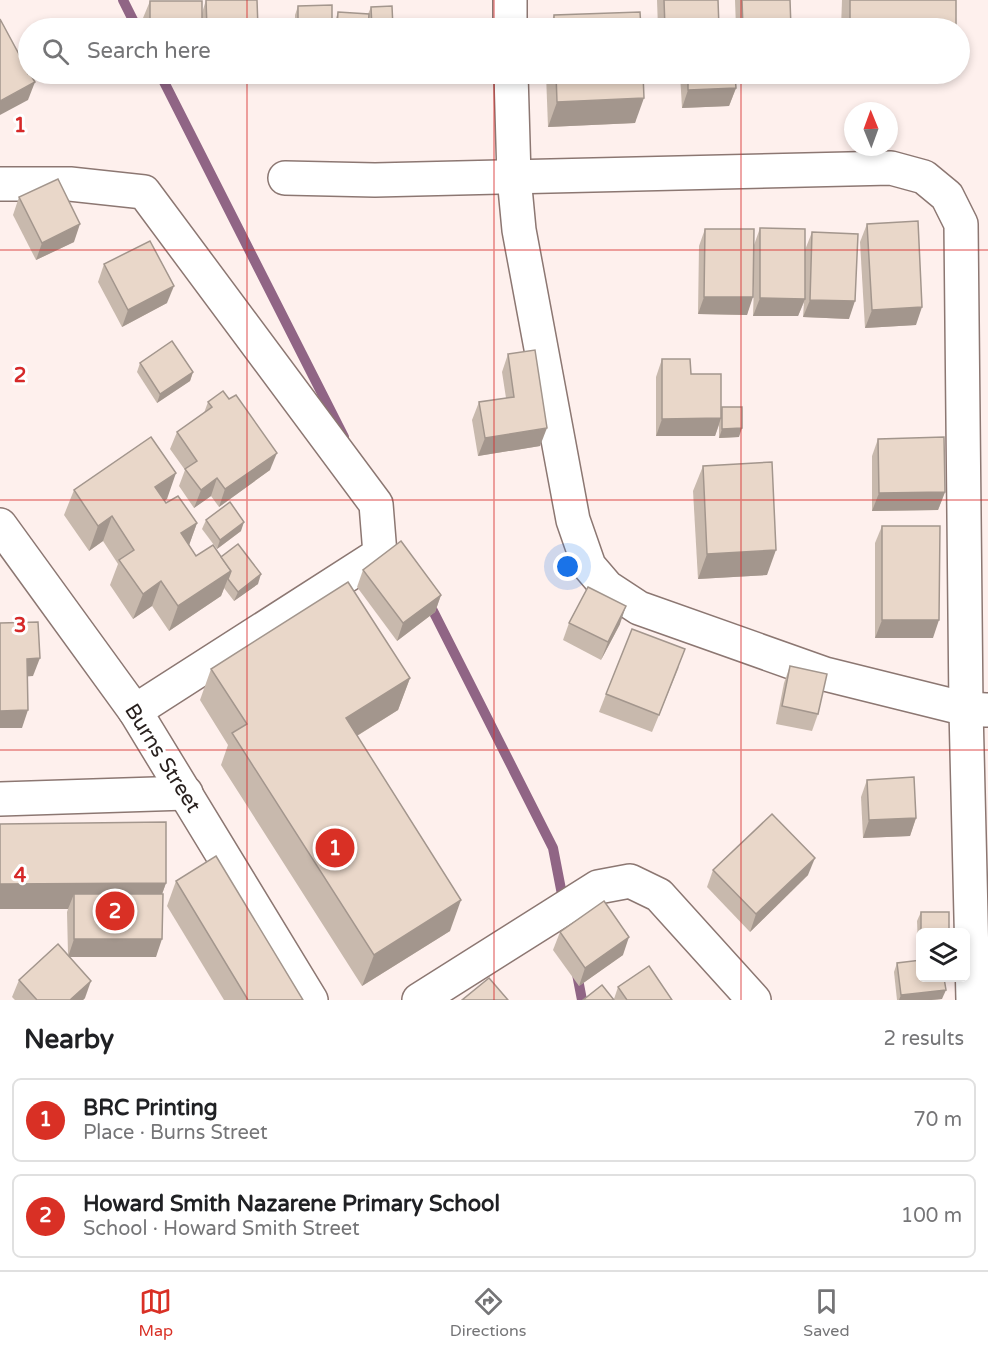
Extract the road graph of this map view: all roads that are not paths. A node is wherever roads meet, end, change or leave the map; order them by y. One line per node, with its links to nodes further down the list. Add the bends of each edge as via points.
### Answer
1 (510, 0): 2 (street)
2 (510, 18)
3 (511, 84): 4 (street)
4 (514, 177): 5 (street); 8 (street, via 519,230 573,520 589,566 607,587 639,608 825,674); 8 (street, via 891,168 924,177 947,196 961,224)
5 (285, 178)
6 (0, 183): 9 (street, via 70,184 144,192 376,504 380,554)
7 (0, 525): 9 (street, Burns Street)
8 (977, 710): 15 (street)
9 (135, 711): 10 (street, Burns Street)
10 (186, 794): 11 (street); 12 (street, Burns Street)
11 (0, 799)
12 (311, 1000)
13 (419, 1000): 14 (street, via 598,887 630,881 659,895)
14 (754, 1000)
15 (973, 1000)

